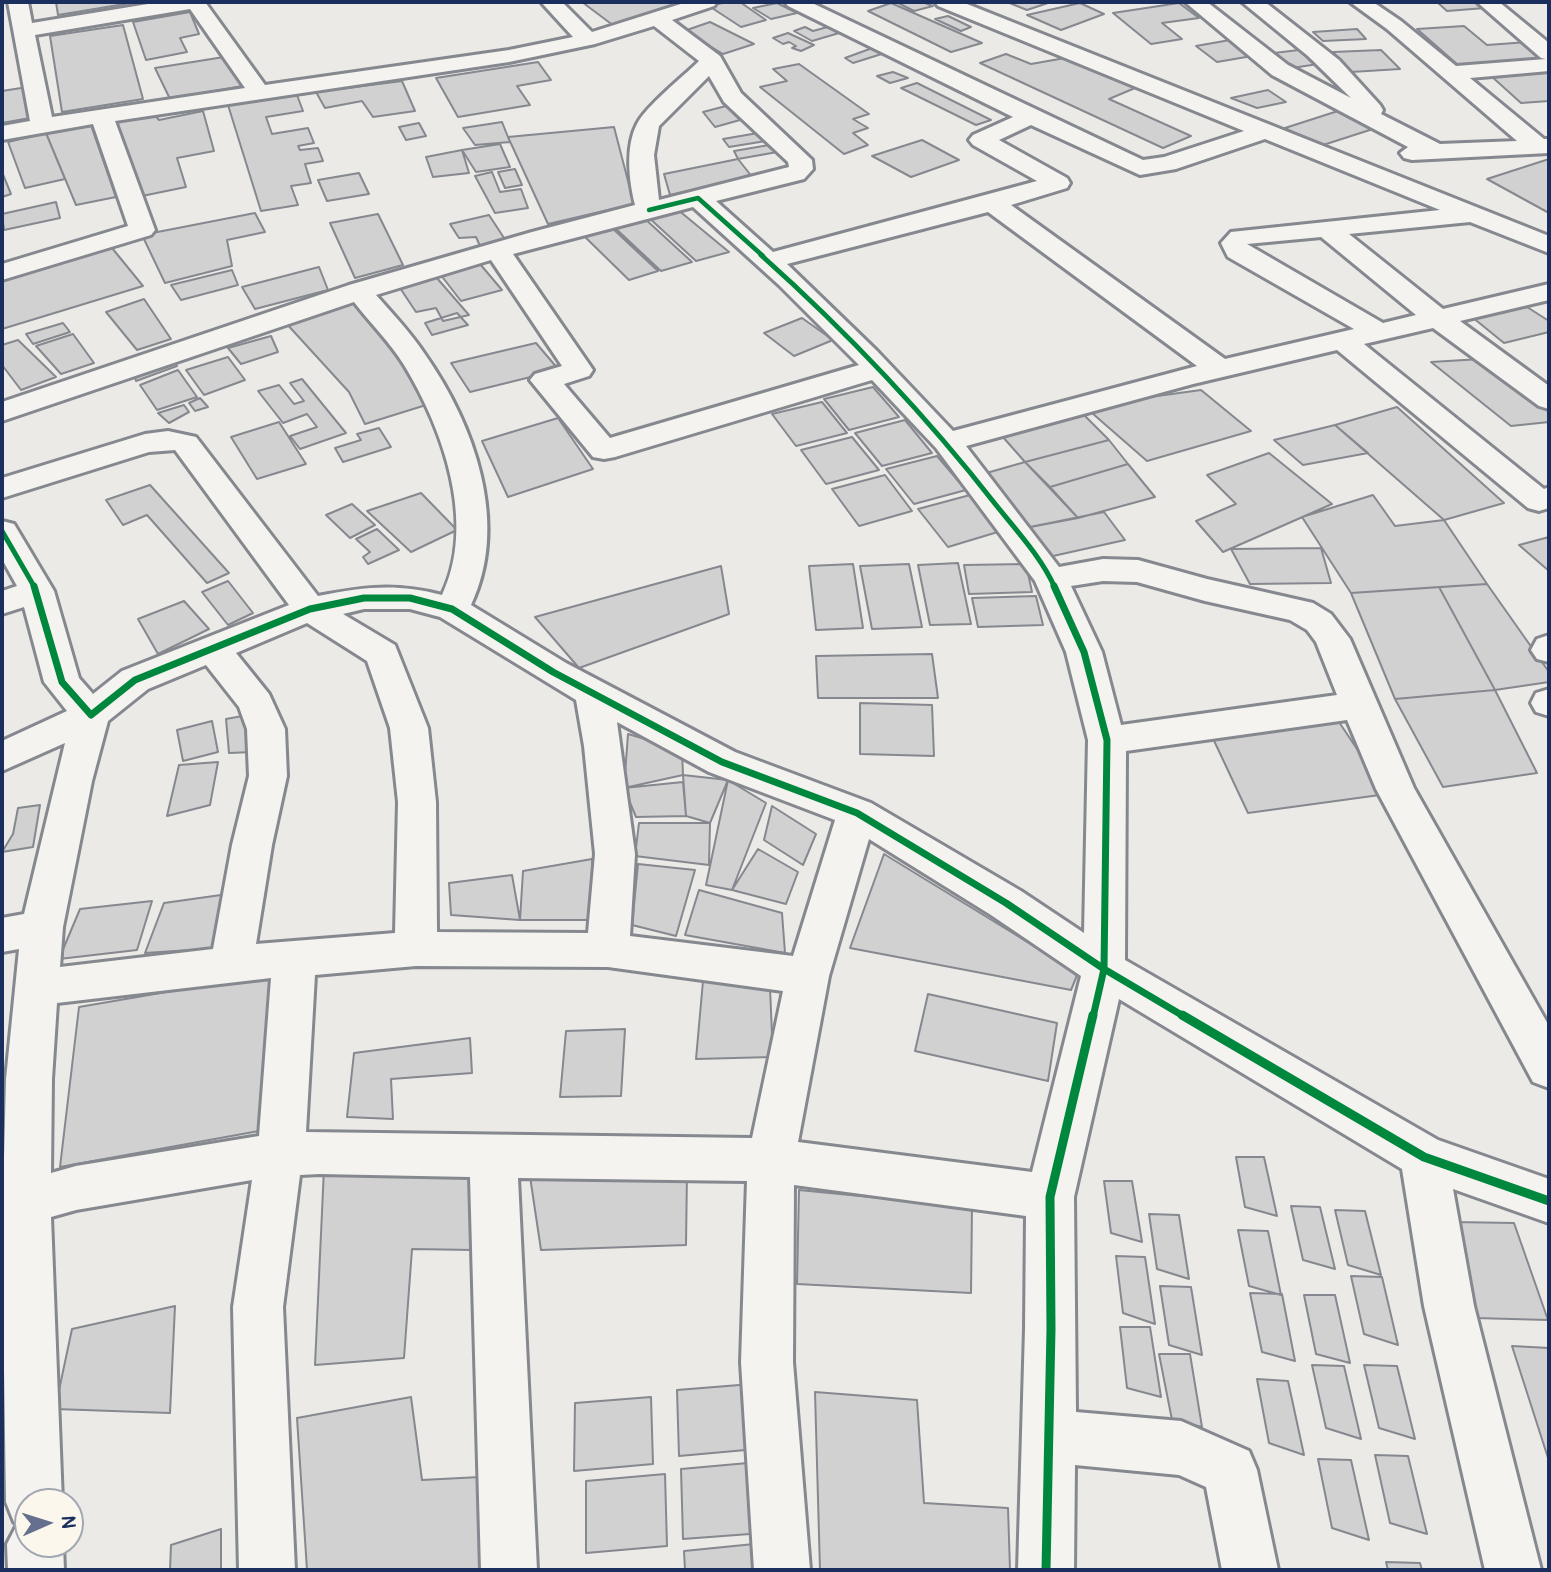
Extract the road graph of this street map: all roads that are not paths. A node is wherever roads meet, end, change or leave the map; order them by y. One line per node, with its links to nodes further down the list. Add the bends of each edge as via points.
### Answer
1 (18, 2): 12 (street)
2 (195, 2): 12 (street); 18 (street)
3 (551, 2): 13 (street)
4 (707, 2): 11 (street)
5 (795, 2): 20 (street)
6 (945, 2): 23 (street)
7 (1195, 2): 21 (street, via 1280,70)
8 (1252, 2): 21 (street, via 1326,58)
9 (1360, 2): 17 (street)
10 (1487, 2): 14 (street)
11 (657, 18): 13 (street); 15 (street)
12 (22, 31): 22 (street)
13 (589, 40): 18 (street)
14 (1549, 53)
15 (712, 61): 28 (street, via 732,97 800,160 801,169); 30 (street, via 648,124 643,191)
16 (1549, 65): 17 (street)
17 (1451, 74): 25 (street)
18 (259, 93): 19 (street)
19 (102, 116): 22 (street); 36 (street, via 142,230)
20 (1031, 117): 23 (street, via 1140,168 1168,164); 29 (street, via 981,139 1058,183)
21 (1382, 123): 26 (street)
22 (42, 125): 24 (street)
23 (1266, 131): 27 (street)
24 (2, 133)
25 (1544, 146): 26 (street)
26 (1436, 152): 27 (street)
27 (1336, 159): 31 (street)
28 (698, 198): 30 (street); 35 (street)
29 (992, 204): 35 (street); 43 (street)
30 (649, 211): 34 (street)
31 (1477, 214): 32 (street); 33 (street)
32 (1326, 228): 39 (street); 40 (street, via 1240,237 1234,243 1237,251)
33 (1549, 245)
34 (496, 250): 37 (street); 42 (street, via 579,370 545,380 604,450)
35 (769, 261): 42 (street)
36 (2, 272)
37 (359, 291): 45 (street); 53 (street, via 418,365 454,439 466,476 470,559)
38 (1547, 295): 39 (street)
39 (1436, 317): 40 (street); 44 (street)
40 (1379, 332): 41 (street)
41 (1343, 341): 43 (street); 48 (street, via 1539,501)
42 (878, 369): 46 (street)
43 (1220, 369): 46 (street)
44 (1549, 400)
45 (2, 412)
46 (947, 442): 50 (street)
47 (2, 488): 52 (street, via 145,443 185,443)
48 (1549, 497)
49 (2, 531): 51 (street)
50 (1051, 579): 56 (street, via 1103,570 1138,570 1301,611 1319,622 1332,639); 58 (street, via 1084,652)
51 (19, 597): 57 (street, via 62,682)
52 (310, 609): 53 (street, via 364,598 410,597); 54 (street); 62 (street, via 382,654 409,728 417,802)
53 (452, 609): 55 (street)
54 (214, 650): 57 (street, via 135,680); 65 (street, via 256,703 265,729 268,776)
55 (593, 693): 60 (street, via 722,762); 63 (street, via 615,854)
56 (1360, 705): 58 (street); 69 (street, via 1395,789)
57 (91, 715): 59 (street); 61 (street)
58 (1107, 740): 66 (street)
59 (2, 758)
60 (857, 813): 66 (street); 67 (street)
61 (22, 931): 68 (street)
62 (416, 949): 63 (street); 64 (street)
63 (608, 950): 67 (street)
64 (294, 959): 65 (street); 71 (street, via 285,1114)
65 (232, 964): 68 (street)
66 (1104, 969): 73 (street); 75 (street)
67 (808, 976): 74 (street)
68 (37, 988): 70 (street)
69 (1549, 1068)
70 (15, 1082): 77 (street)
71 (277, 1154): 72 (street); 77 (street, via 76,1188); 80 (street, via 258,1307)
72 (493, 1155): 74 (street); 81 (street)
73 (1424, 1157): 76 (street); 85 (street, via 1449,1306)
74 (771, 1160): 75 (street); 82 (street, via 767,1362)
75 (1050, 1197): 78 (street)
76 (1549, 1201)
77 (18, 1236): 79 (street)
78 (1047, 1436): 83 (street); 84 (street, via 1181,1448 1230,1469)
79 (33, 1488)
80 (267, 1570)
81 (509, 1570)
82 (782, 1570)
83 (1046, 1570)
84 (1250, 1570)
85 (1513, 1570)

